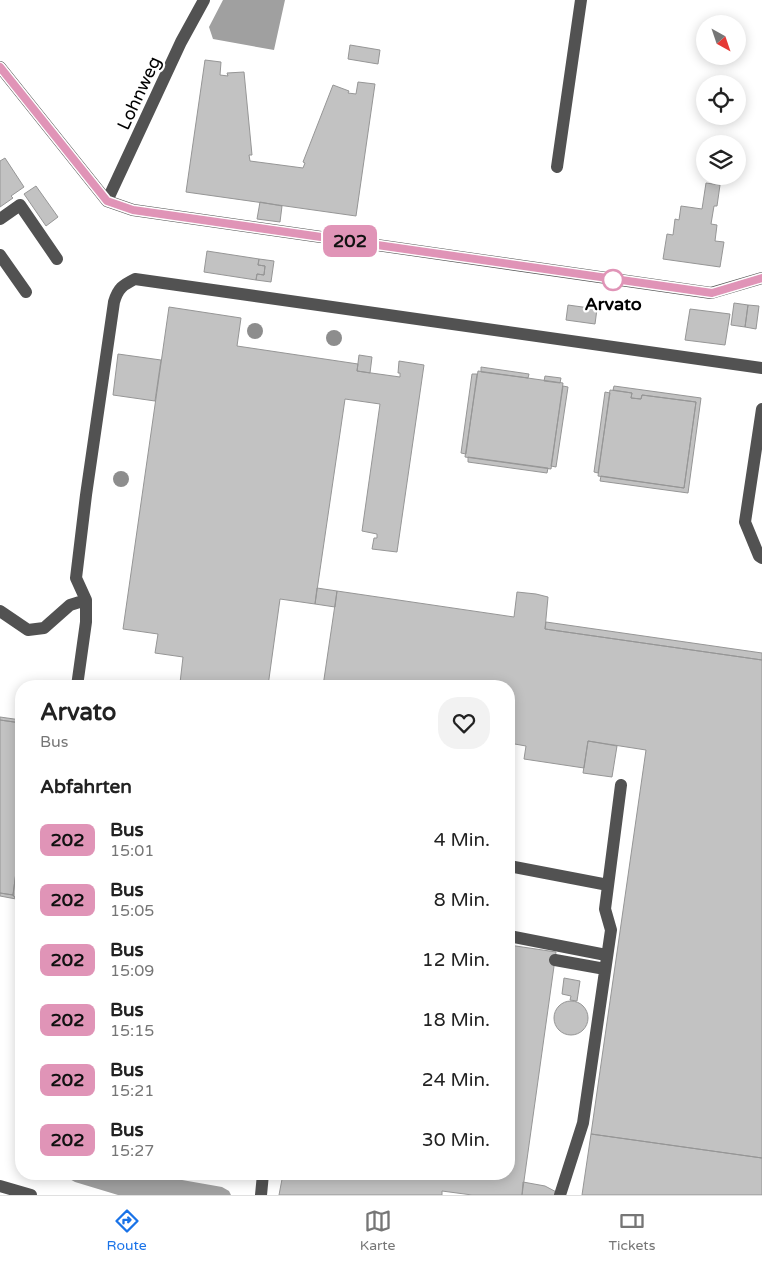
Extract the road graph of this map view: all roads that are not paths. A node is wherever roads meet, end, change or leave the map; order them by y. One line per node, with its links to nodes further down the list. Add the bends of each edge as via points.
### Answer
1 (204, 0): 5 (street, Lohnweg)
2 (581, 0): 4 (street)
3 (0, 67): 5 (street)
4 (557, 167)
5 (107, 201): 9 (street, via 158,214 712,293)
6 (0, 219): 8 (street, via 20,205)
7 (0, 255): 10 (street)
8 (57, 259)
9 (762, 278)
10 (26, 292)
11 (762, 368): 14 (street, via 136,279 124,284 114,302 76,578)
12 (762, 409): 13 (street, via 745,522)
13 (762, 558)
14 (86, 600): 15 (street, via 70,605 44,628 28,630); 16 (street)
15 (0, 611)
16 (78, 680)
17 (621, 785): 19 (street)
18 (515, 867): 19 (street)
19 (608, 885): 21 (street, via 605,909 611,930)
20 (515, 937): 21 (street)
21 (606, 955): 23 (street)
22 (555, 960): 23 (street)
23 (605, 969): 28 (street, via 583,1123)
24 (262, 1180): 27 (street)
25 (0, 1186): 26 (street)
26 (31, 1195)
27 (261, 1195)
28 (560, 1195)

